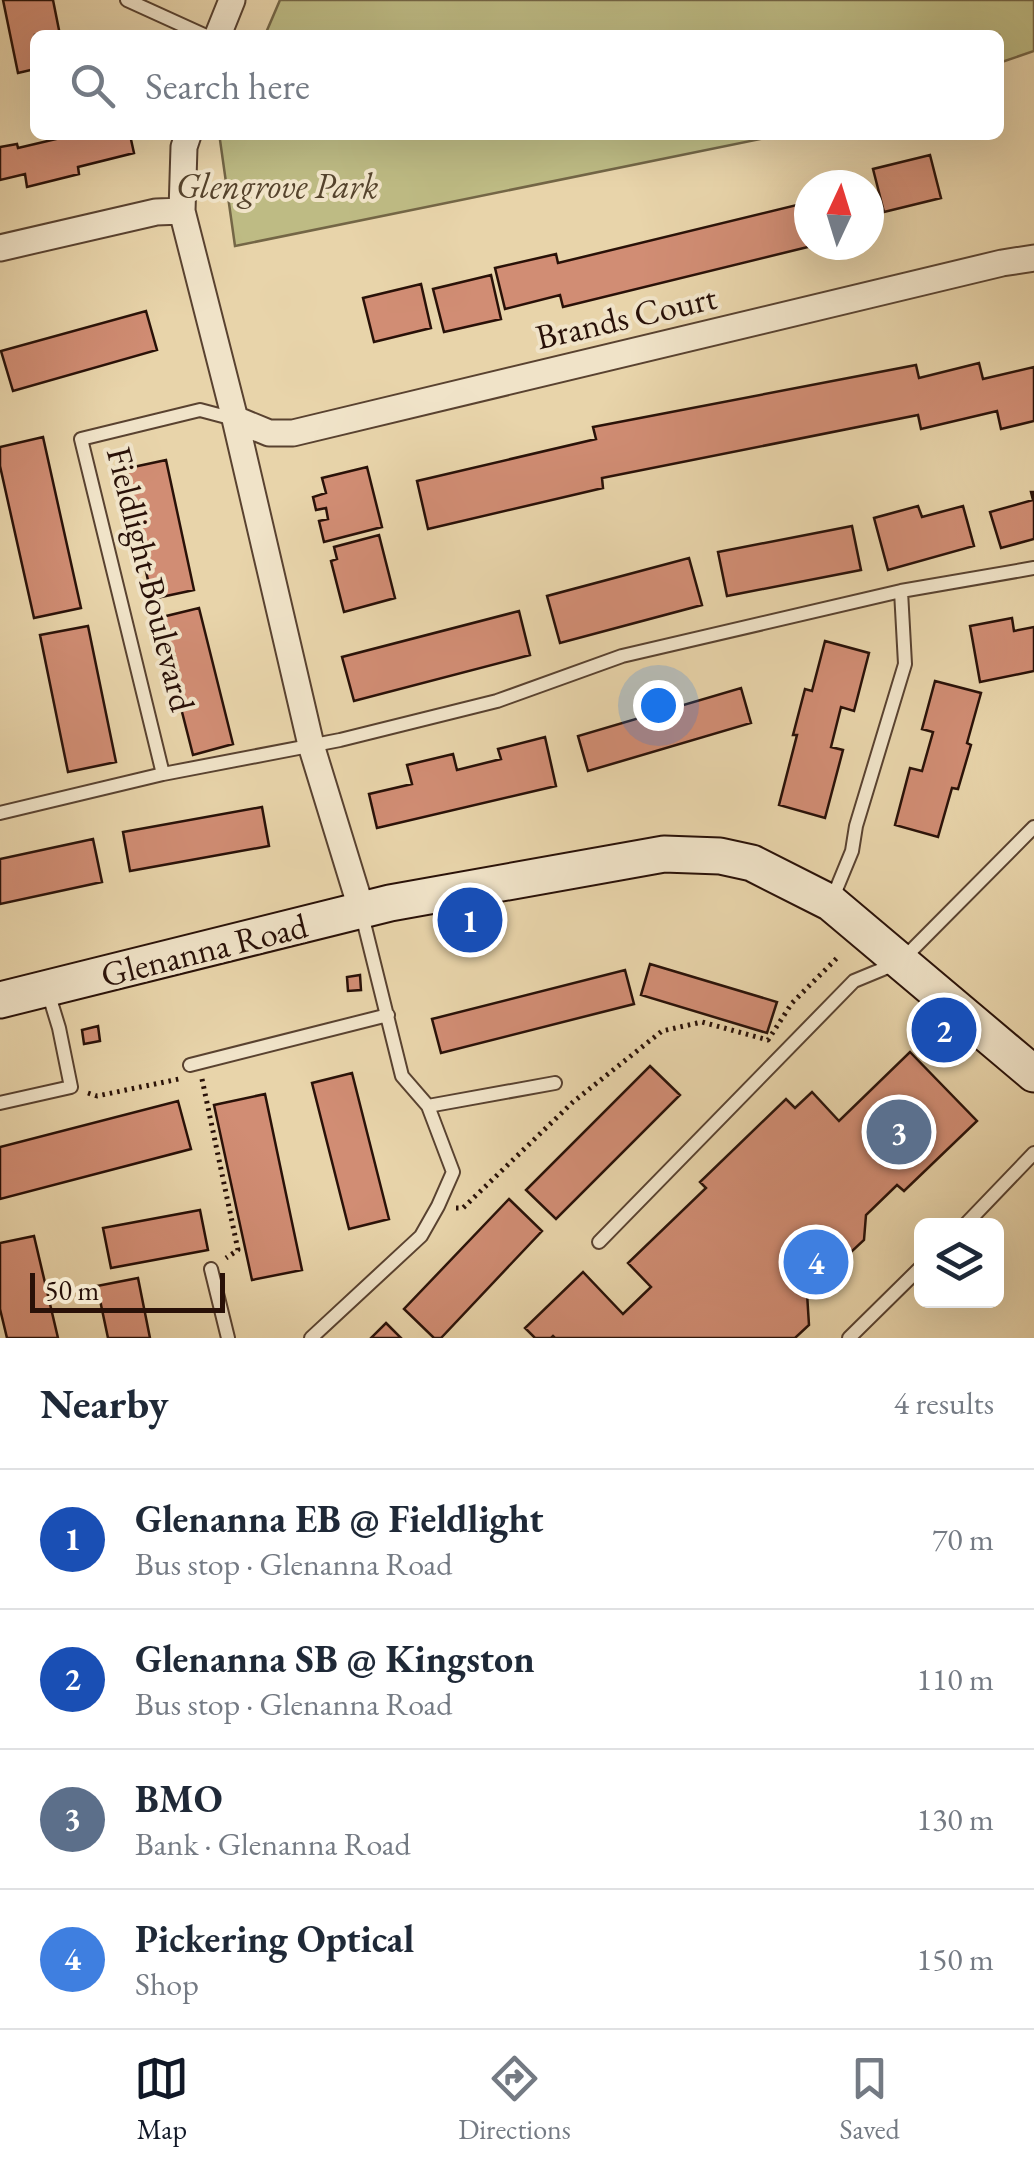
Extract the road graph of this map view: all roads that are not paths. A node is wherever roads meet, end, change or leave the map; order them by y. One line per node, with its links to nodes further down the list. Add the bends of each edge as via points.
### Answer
1 (126, 0): 3 (lane)
2 (232, 0): 4 (street)
3 (193, 30)
4 (220, 30)
5 (186, 140): 6 (street)
6 (182, 211): 7 (street); 9 (street)
7 (0, 248)
8 (1034, 258): 9 (street, Brands Court, via 293,433 269,433)
9 (235, 419): 12 (street); 13 (lane, Fieldlight Boulevard, via 200,410 81,439)
10 (1034, 568): 11 (lane)
11 (901, 592): 12 (lane, via 622,656 497,702); 16 (lane, via 905,664)
12 (311, 745): 13 (lane); 17 (street)
13 (163, 774): 14 (lane)
14 (0, 813)
15 (1034, 827): 18 (lane)
16 (831, 902): 17 (street, Glenanna Road, via 752,863 664,854); 18 (street, Glenanna Road)
17 (362, 911): 19 (street, Glenanna Road); 21 (lane)
18 (900, 962): 23 (street, Glenanna Road); 29 (lane, via 854,981)
19 (47, 990): 20 (street, Glenanna Road); 25 (lane, via 71,1087)
20 (0, 1000)
21 (388, 1015): 22 (lane); 26 (lane, via 402,1076)
22 (190, 1065)
23 (1034, 1074)
24 (555, 1083): 26 (lane)
25 (0, 1103)
26 (428, 1106): 33 (lane, via 453,1172 438,1206 420,1236)
27 (1034, 1153): 28 (lane)
28 (972, 1218)
29 (599, 1242)
30 (211, 1269): 32 (lane)
31 (914, 1274): 34 (lane)
32 (228, 1338)
33 (310, 1338)
34 (849, 1338)

